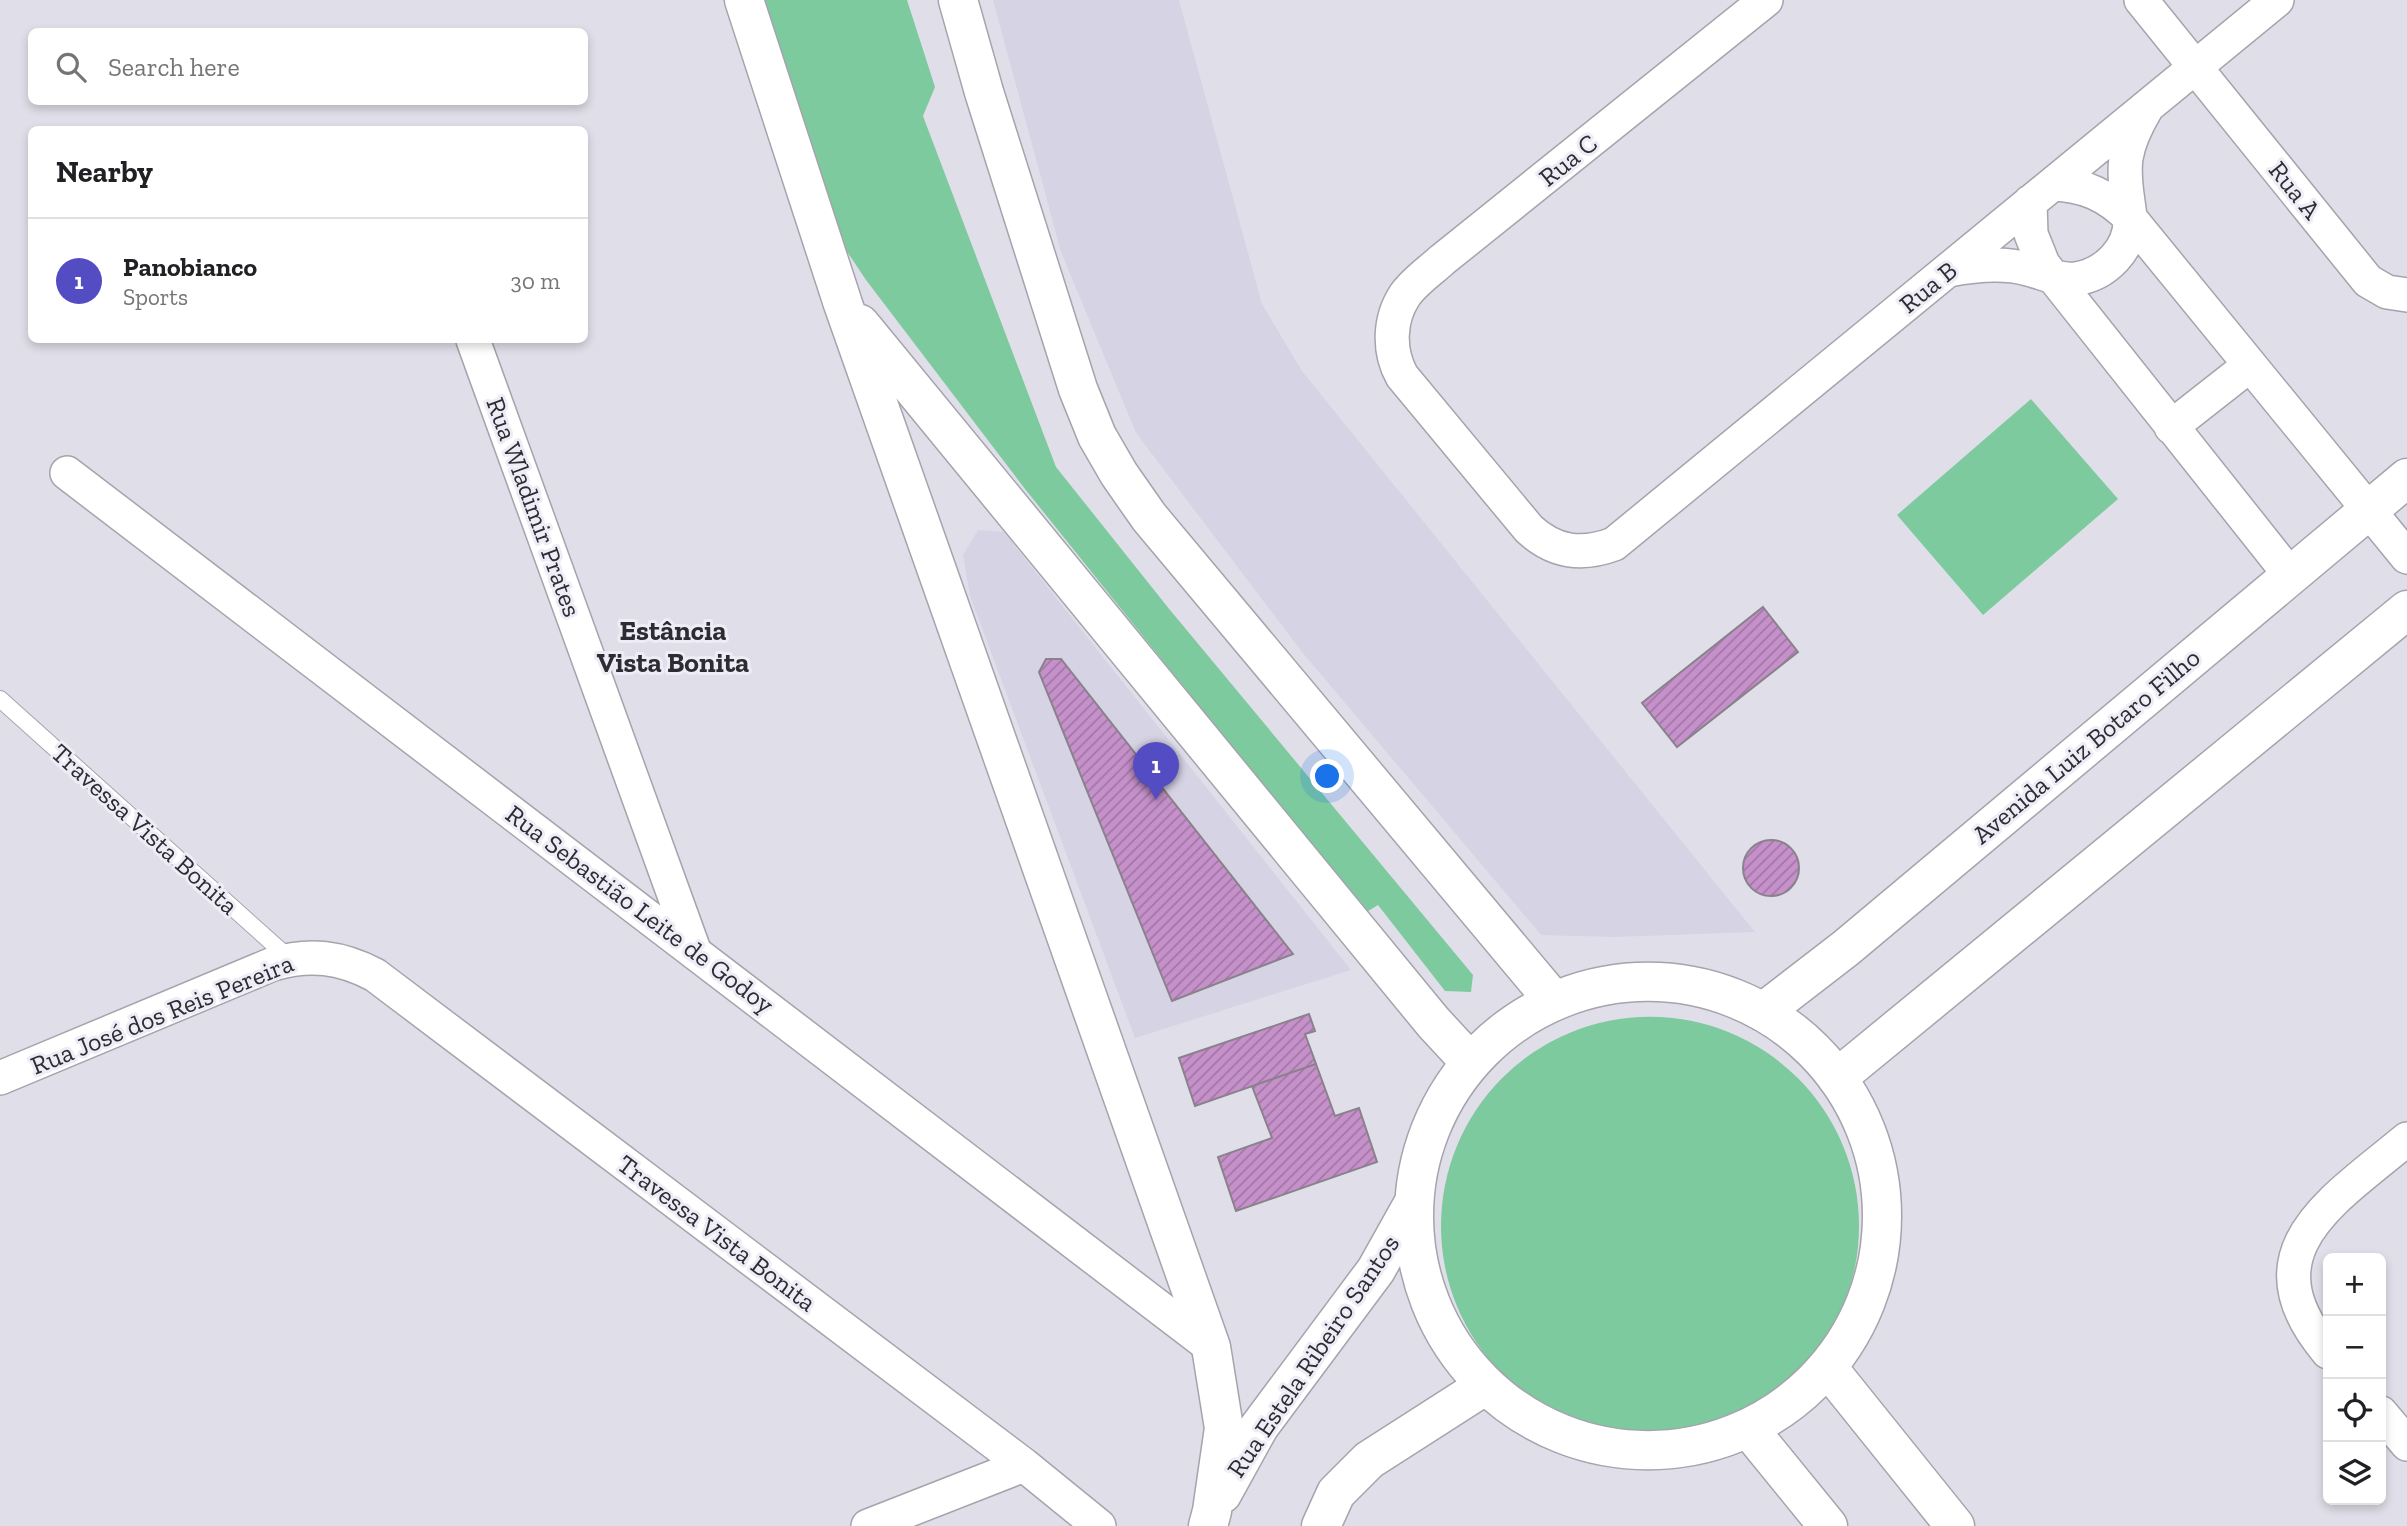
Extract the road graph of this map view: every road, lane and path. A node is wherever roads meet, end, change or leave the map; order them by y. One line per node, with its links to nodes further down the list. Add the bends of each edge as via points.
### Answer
1 (744, 0): 13 (main road)
2 (958, 0): 28 (main road, via 1078,389 1119,474 1149,517)
3 (1766, 0): 20 (street, Rua C, via 1442,260 1406,294 1396,313 1392,336 1402,376 1529,528 1547,543)
4 (2141, 0): 6 (street, Rua A)
5 (2277, 0): 6 (street, Rua B)
6 (2195, 66): 7 (street, Rua B); 12 (street, Rua A, via 2368,281 2387,292)
7 (2149, 103): 8 (street, Rua B); 9 (street, via 2126,158)
8 (2041, 193): 9 (street, via 2067,184 2095,191); 10 (street, Rua B); 11 (street, via 2031,234)
9 (2130, 218): 11 (street, via 2123,248 2110,264 2083,278); 15 (street)
10 (1949, 270): 11 (street, via 2001,265); 20 (street, Rua B, via 1615,544)
11 (2053, 277): 16 (street)
12 (2407, 295)
13 (843, 304): 30 (main road, via 1433,1023); 35 (main road)
14 (475, 343): 25 (street, Rua Wladimir Prates)
15 (2250, 365): 16 (street); 19 (street)
16 (2171, 427): 22 (street)
17 (67, 473): 25 (street, Rua Sebastião Leite de Godoy)
18 (2407, 478): 19 (main road, Avenida Luiz Botaro Filho)
19 (2369, 510): 21 (street); 22 (main road, Avenida Luiz Botaro Filho)
20 (1569, 551)
21 (2407, 557)
22 (2290, 575): 29 (main road, Avenida Luiz Botaro Filho, via 1846,948)
23 (2407, 610): 32 (main road)
24 (0, 699): 27 (lane, Travessa Vista Bonita)
25 (694, 950): 35 (street, Rua Sebastião Leite de Godoy)
26 (325, 958): 27 (street, Rua José dos Reis Pereira); 42 (street, Travessa Vista Bonita, via 375,975)
27 (290, 959): 31 (street, Rua José dos Reis Pereira)
28 (1554, 1001): 29 (main road, via 1588,989 1659,982 1696,987); 30 (main road, via 1495,1037)
29 (1763, 1012): 32 (main road, via 1799,1038)
30 (1470, 1062): 34 (main road, via 1430,1128)
31 (0, 1078)
32 (1837, 1078): 37 (main road, via 1871,1143 1880,1178 1882,1215 1873,1287 1859,1321)
33 (2407, 1139): 36 (street, via 2335,1199 2296,1251 2297,1302)
34 (1414, 1202): 38 (main road, via 1420,1269 1430,1301 1445,1332); 43 (main road, Rua Estela Ribeiro Santos, via 1376,1269 1259,1427)
35 (1211, 1346): 43 (main road, via 1224,1428)
36 (2323, 1346)
37 (1828, 1368): 40 (main road, via 1805,1392); 48 (main road)
38 (1486, 1385): 40 (main road, via 1537,1423 1596,1445 1658,1451 1690,1448); 46 (main road, via 1368,1460 1336,1493)
39 (2386, 1419): 41 (street)
40 (1749, 1429): 47 (main road)
41 (2407, 1444)
42 (1024, 1465): 44 (street); 45 (street, Travessa Vista Bonita)
43 (1210, 1518)
44 (868, 1526)
45 (1099, 1526)
46 (1321, 1526)
47 (1828, 1526)
48 (1955, 1526)

